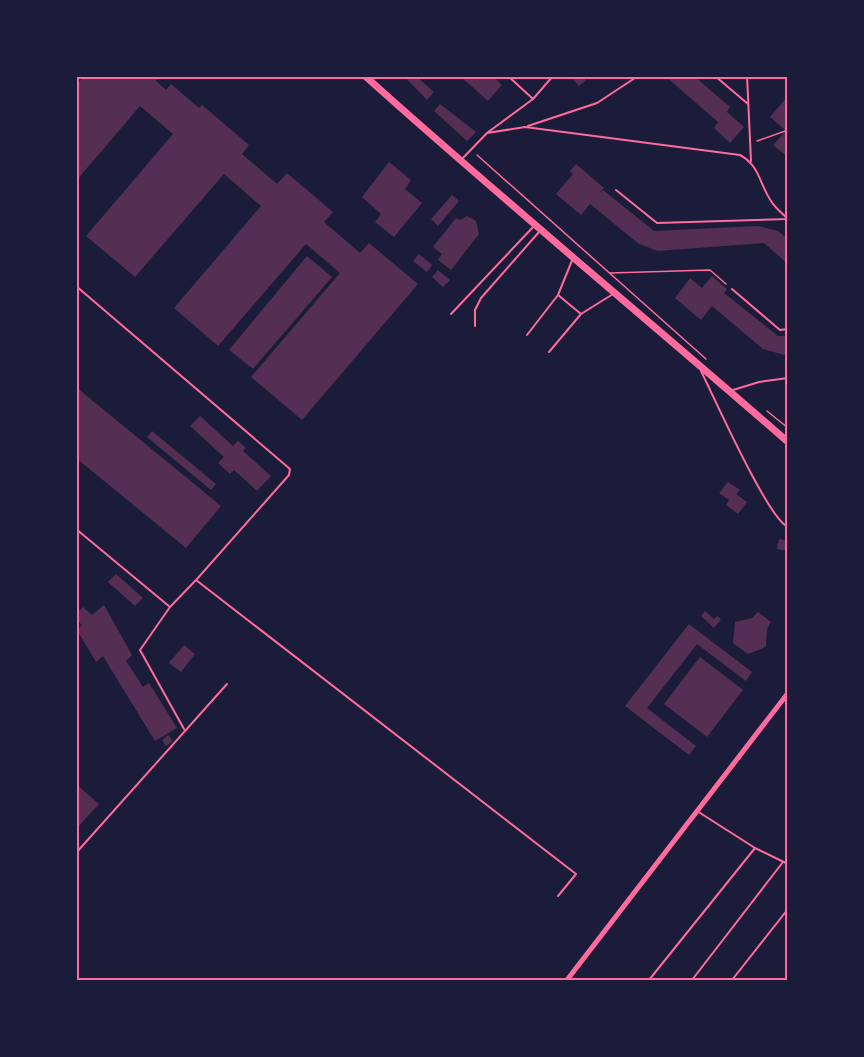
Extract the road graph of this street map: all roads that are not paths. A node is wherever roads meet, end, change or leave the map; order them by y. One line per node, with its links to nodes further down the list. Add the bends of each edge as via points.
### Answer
1 (365, 76): 11 (main road)
2 (508, 76): 7 (lane)
3 (553, 76): 7 (lane)
4 (638, 76): 9 (lane, via 597,103)
5 (715, 76): 8 (lane)
6 (747, 76): 8 (lane)
7 (533, 99): 10 (lane)
8 (748, 104): 12 (lane)
9 (525, 127): 10 (lane); 12 (lane, via 740,155)
10 (487, 133): 11 (lane)
11 (460, 161): 15 (main road)
12 (751, 161): 14 (lane, via 772,204)
13 (616, 190): 14 (lane, via 657,223)
14 (788, 219)
15 (537, 229): 16 (main road); 21 (lane); 23 (lane, via 481,298 475,310)
16 (573, 257): 19 (main road); 20 (lane)
17 (76, 286): 33 (lane, via 290,469 289,475)
18 (732, 289): 24 (lane, via 780,330)
19 (616, 292): 22 (lane); 27 (main road)
20 (558, 295): 22 (lane); 25 (lane)
21 (451, 314)
22 (582, 314): 26 (lane)
23 (475, 326)
24 (788, 329)
25 (527, 335)
26 (549, 352)
27 (696, 360): 29 (main road); 31 (lane, via 767,502 781,525)
28 (788, 378): 29 (lane)
29 (730, 392): 30 (main road)
30 (788, 442)
31 (788, 527)
32 (76, 529): 34 (lane)
33 (196, 580): 34 (lane); 43 (lane, via 576,874)
34 (170, 607): 37 (lane, via 140,650)
35 (227, 684): 37 (lane)
36 (788, 693): 38 (street)
37 (184, 729): 40 (lane)
38 (697, 811): 39 (lane); 45 (street)
39 (755, 848): 41 (lane); 46 (lane)
40 (76, 853)
41 (783, 862): 42 (lane); 47 (lane)
42 (788, 864)
43 (558, 896)
44 (788, 909): 48 (lane)
45 (567, 981)
46 (650, 981)
47 (692, 981)
48 (732, 981)

